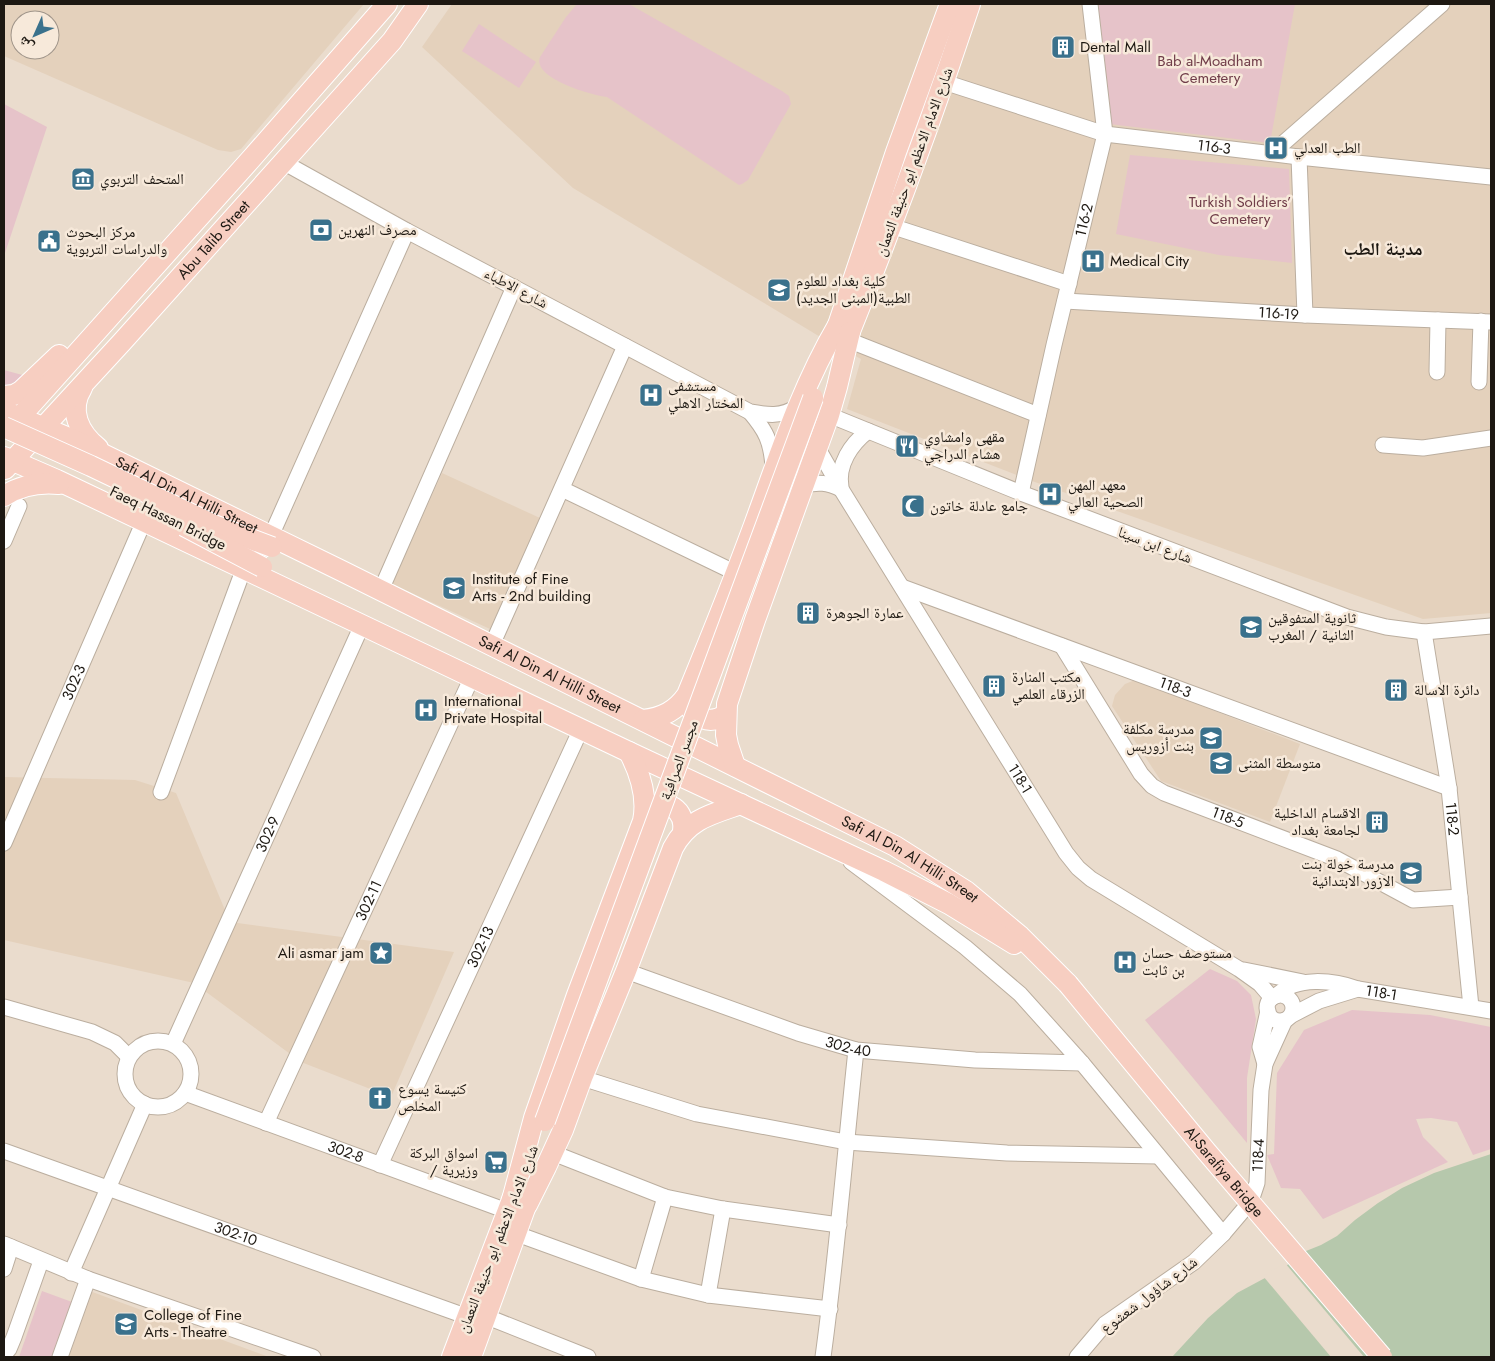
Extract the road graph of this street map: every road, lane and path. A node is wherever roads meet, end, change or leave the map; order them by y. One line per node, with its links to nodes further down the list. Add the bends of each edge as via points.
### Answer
1 (387, 4): 8 (main road, Abu Talib Street)
2 (418, 4): 9 (main road, Abu Talib Street, via 392,41)
3 (950, 4): 24 (main road, شارع الامام الاعظم ابو حنيفة النعمان, via 896,152)
4 (970, 4): 7 (main road, شارع الامام الاعظم ابو حنيفة النعمان)
5 (1090, 4): 10 (street, 116-2)
6 (1442, 4): 11 (street)
7 (944, 82): 10 (street, 116-3); 15 (main road, شارع الامام الاعظم ابو حنيفة النعمان)
8 (308, 94): 9 (main road); 23 (main road, Abu Talib Street)
9 (328, 112): 13 (main road, Abu Talib Street)
10 (1105, 134): 11 (street, 116-3); 17 (street, 116-2)
11 (1272, 153): 12 (street, 116-3)
12 (1299, 156): 14 (street, 116-3); 20 (street)
13 (283, 162): 16 (street, شارع الاطباء); 28 (main road, Abu Talib Street)
14 (1491, 177)
15 (891, 226): 17 (street); 24 (main road, شارع الامام الاعظم ابو حنيفة النعمان, via 863,300)
16 (407, 230): 18 (street, شارع الاطباء); 53 (street)
17 (1069, 284): 19 (street, 116-2)
18 (514, 287): 25 (street, شارع الاطباء); 58 (street)
19 (1065, 301): 20 (street, 116-19); 32 (street, 116-2)
20 (1305, 315): 21 (street, 116-19)
21 (1438, 320): 22 (street, 116-19); 26 (street)
22 (1486, 322): 27 (street)
23 (102, 325): 29 (main road, via 75,341 21,391); 33 (main road, Abu Talib Street)
24 (845, 332): 30 (main road, شارع الامام الاعظم ابو حنيفة النعمان); 32 (street)
25 (625, 346): 31 (street, شارع الاطباء); 47 (street)
26 (1437, 372)
27 (1479, 382)
28 (84, 384): 34 (main road, Abu Talib Street); 42 (main road, via 79,392 76,411 81,430 93,444)
29 (4, 396)
30 (815, 406): 31 (street, via 776,416); 35 (street, شارع ابن سينا); 41 (main road); 44 (main road); 99 (main road, مجسر الصرافية)
31 (750, 412): 44 (street, via 764,429 772,449)
32 (1038, 415): 49 (street, 116-2)
33 (9, 418): 34 (main road, Safi Al Din Al Hilli Street); 36 (main road, Abu Talib Street); 53 (main road, Faeq Hassan Bridge, bridge, via 91,466 214,525)
34 (44, 427): 39 (main road, Safi Al Din Al Hilli Street); 43 (main road, Abu Talib Street)
35 (868, 431): 48 (street, via 845,458 840,473); 49 (street, شارع ابن سينا)
36 (4, 435)
37 (1491, 438): 40 (street, via 1423,448)
38 (4, 441): 54 (main road, Faeq Hassan Bridge, bridge, via 208,538)
39 (76, 441): 42 (main road, Safi Al Din Al Hilli Street); 45 (main road, via 59,444 52,453 50,470)
40 (1383, 445)
41 (817, 447): 46 (main road); 48 (street, 118-1)
42 (116, 460): 53 (main road, Safi Al Din Al Hilli Street)
43 (7, 463): 45 (main road)
44 (773, 471): 56 (main road)
45 (64, 483): 50 (main road, via 34,484 14,490); 51 (main road)
46 (804, 486): 48 (street, via 823,482); 67 (main road, via 755,620)
47 (562, 489): 56 (street); 63 (street)
48 (841, 489): 57 (street, 118-1)
49 (1021, 493): 62 (street, شارع ابن سينا, via 1347,618)
50 (11, 501): 52 (street)
51 (144, 521): 54 (main road); 77 (street, 302-3)
52 (4, 541)
53 (272, 542): 55 (main road, Faeq Hassan Bridge)
54 (253, 568): 59 (main road, Faeq Hassan Bridge); 73 (street)
55 (342, 571): 58 (main road, Safi Al Din Al Hilli Street)
56 (736, 573): 66 (main road)
57 (902, 587): 64 (street, 118-3); 80 (street, 118-1, via 1078,868)
58 (381, 590): 63 (main road, Safi Al Din Al Hilli Street)
59 (325, 607): 60 (main road, Safi Al Din Al Hilli Street)
60 (362, 625): 65 (main road, Safi Al Din Al Hilli Street); 90 (street, 302-9)
61 (1491, 626): 62 (street, شارع ابن سينا)
62 (1424, 632): 72 (street, 118-2)
63 (492, 645): 68 (main road, Safi Al Din Al Hilli Street)
64 (1062, 646): 72 (street, 118-3); 79 (street, 118-5, via 1141,774 1152,786 1337,859 1413,900)
65 (472, 677): 69 (main road, Safi Al Din Al Hilli Street); 98 (street, 302-11)
66 (687, 695): 67 (main road, via 692,711 700,718 711,720); 68 (main road, via 668,714)
67 (726, 714): 71 (main road, via 726,735)
68 (643, 720): 71 (main road, Safi Al Din Al Hilli Street)
69 (581, 729): 70 (main road, Safi Al Din Al Hilli Street); 104 (street, 302-13)
70 (629, 752): 74 (main road, Safi Al Din Al Hilli Street); 75 (main road, via 641,781)
71 (735, 766): 83 (main road, Safi Al Din Al Hilli Street, via 895,846 966,891 1020,936)
72 (1450, 788): 79 (street, 118-2)
73 (161, 792)
74 (741, 804): 76 (main road, via 697,821); 78 (main road, Safi Al Din Al Hilli Street)
75 (645, 813): 76 (main road, via 658,804 674,808 682,816); 107 (main road, via 534,1118)
76 (683, 832): 81 (main road, via 673,848)
77 (4, 843)
78 (828, 845): 83 (main road, Safi Al Din Al Hilli Street, via 949,904); 93 (street, via 965,947 1013,988)
79 (1460, 897): 87 (street, 118-2)
80 (1239, 969): 82 (street); 85 (street, 118-1, via 1260,984)
81 (626, 971): 91 (street, 302-40, via 798,1033); 95 (main road)
82 (1307, 982): 84 (street, 118-1, via 1337,983); 85 (street, 118-1, via 1285,989)
83 (1068, 984): 129 (main road, Al-Sarafiya Bridge, bridge)
84 (1358, 989): 87 (street, 118-1); 89 (street, via 1319,1001)
85 (1272, 1002): 89 (street, via 1272,1018 1276,1021); 89 (street, via 1285,996 1288,998 1293,1006); 94 (street, 118-4, via 1260,1047)
86 (4, 1007): 92 (street, via 92,1032 115,1043)
87 (1470, 1007): 88 (street, 118-1)
88 (1491, 1011)
89 (1289, 1018): 94 (street, 118-4)
90 (173, 1044): 92 (street, via 163,1041 144,1043); 96 (street, via 182,1051 190,1066 190,1083)
91 (856, 1050): 93 (street, 302-40, via 975,1060); 100 (street)
92 (130, 1057): 97 (street, via 125,1078 128,1089)
93 (1082, 1063): 103 (street)
94 (1265, 1064): 111 (street, 118-4, via 1257,1187 1251,1201)
95 (582, 1078): 100 (street, via 697,1114); 102 (main road)
96 (185, 1094): 97 (street, via 167,1106); 98 (street, 302-8)
97 (145, 1104): 105 (street)
98 (266, 1123): 104 (street, 302-8)
99 (549, 1123): 107 (main road, شارع الامام الاعظم ابو حنيفة النعمان)
100 (846, 1142): 103 (street, via 1007,1153); 109 (street)
101 (4, 1151): 105 (street, 302-10)
102 (553, 1153): 106 (street); 107 (main road)
103 (1158, 1156): 111 (street)
104 (380, 1165): 107 (street, 302-8)
105 (108, 1189): 115 (street); 120 (street, 302-10)
106 (665, 1197): 108 (street); 116 (street)
107 (515, 1205): 110 (main road, شارع الامام الاعظم ابو حنيفة النعمان); 120 (main road, شارع الامام الاعظم ابو حنيفة النعمان)
108 (724, 1209): 109 (street); 118 (street)
109 (839, 1225): 119 (street)
110 (517, 1234): 116 (street); 120 (main road, شارع الامام الاعظم ابو حنيفة النعمان)
111 (1223, 1234): 128 (street, شارع شاؤول شعشوع, via 1194,1262 1105,1324)
112 (7, 1246): 113 (street); 114 (street)
113 (42, 1261): 115 (street); 121 (street, via 14,1337)
114 (4, 1268)
115 (71, 1273): 117 (street)
116 (641, 1279): 118 (street)
117 (88, 1280): 122 (street); 123 (street)
118 (708, 1295): 119 (street)
119 (830, 1309): 127 (street)
120 (477, 1316): 124 (main road, شارع الامام الاعظم ابو حنيفة النعمان); 125 (main road, شارع الامام الاعظم ابو حنيفة النعمان); 126 (street, 302-10)
121 (4, 1355)
122 (60, 1357)
123 (312, 1357)
124 (452, 1357)
125 (471, 1357)
126 (588, 1357)
127 (823, 1357)
128 (1077, 1357)
129 (1382, 1357)

